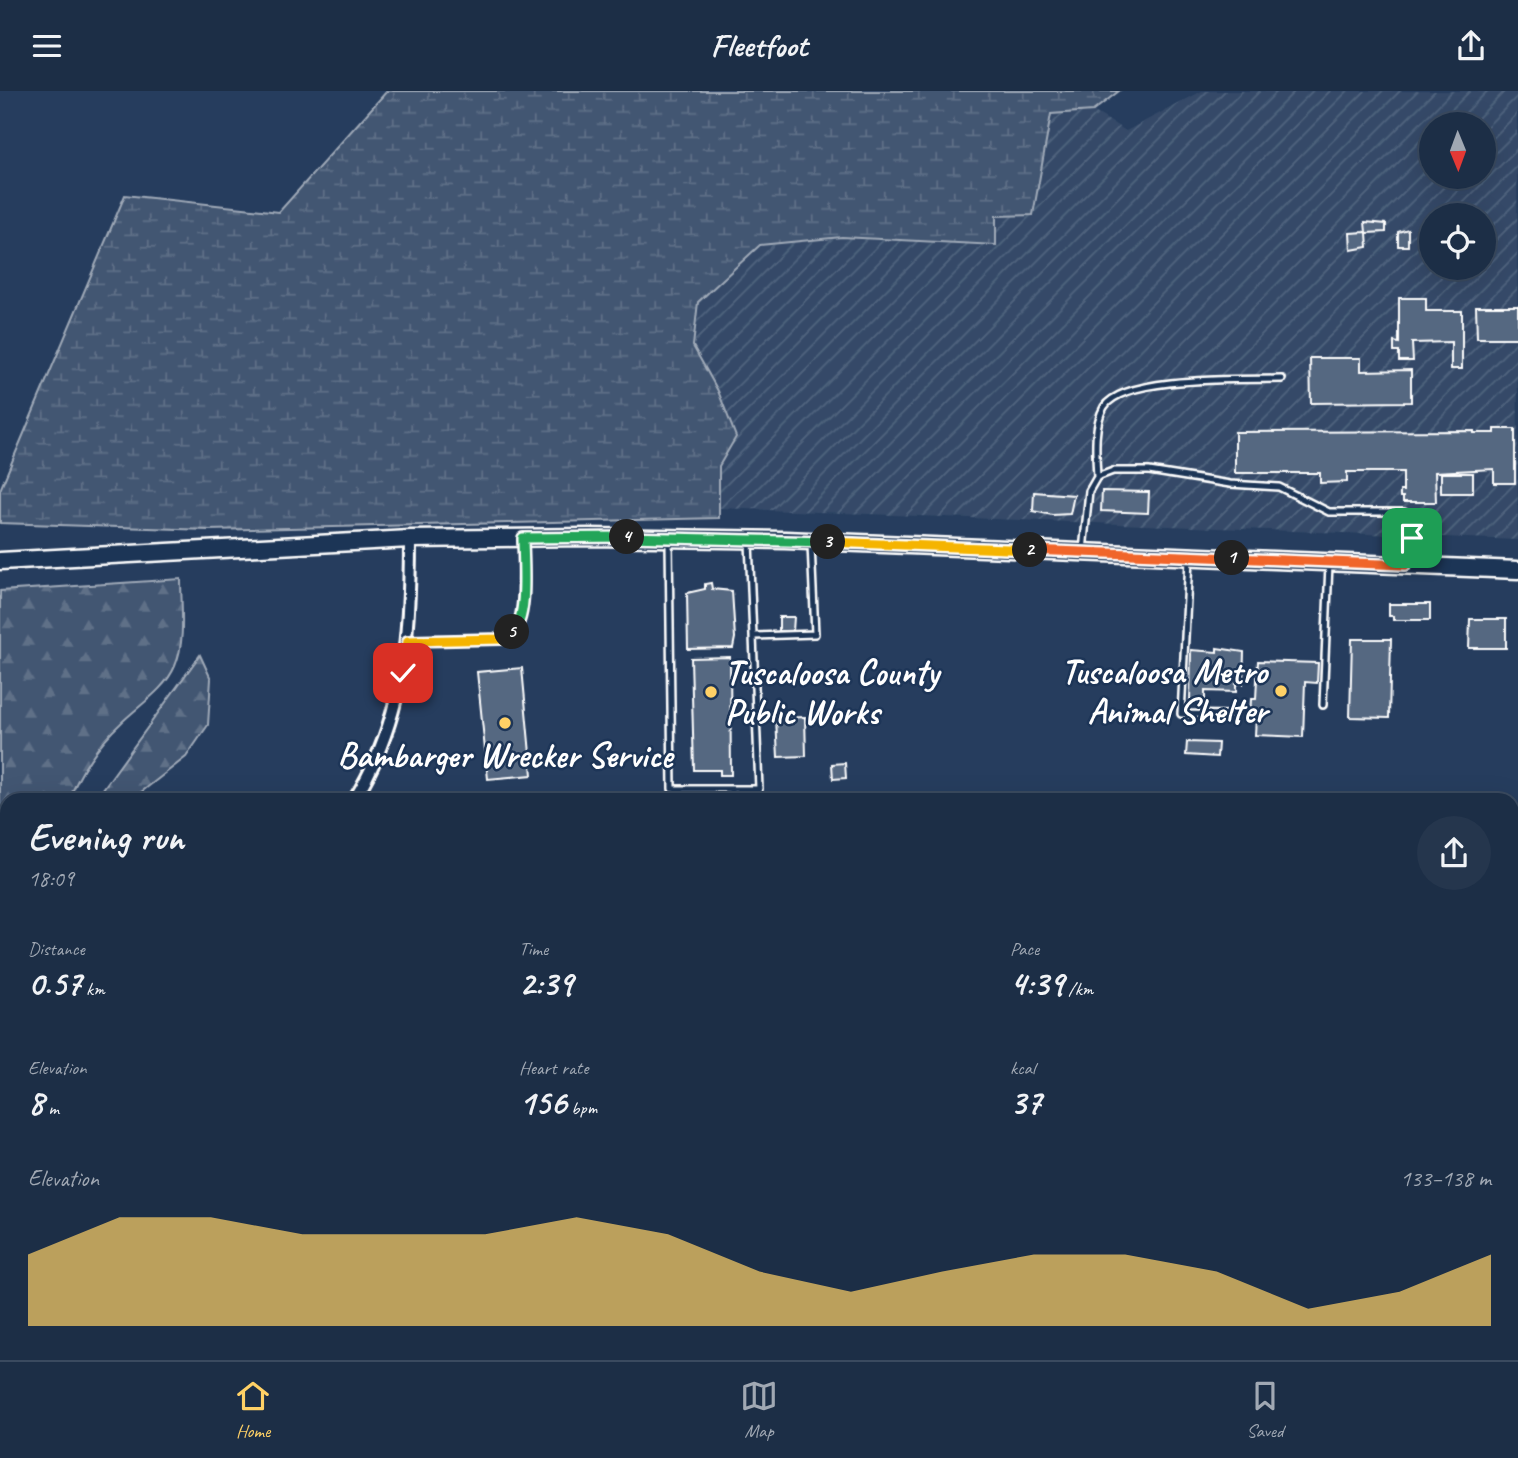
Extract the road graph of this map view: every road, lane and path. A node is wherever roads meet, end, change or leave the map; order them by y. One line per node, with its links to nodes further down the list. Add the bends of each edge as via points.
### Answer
1 (1282, 380): 2 (lane, via 1213,380 1131,388 1114,395 1098,427)
2 (1097, 477): 8 (lane, via 1089,491); 12 (lane, via 1113,471 1149,471 1279,487 1329,512 1404,512 1413,518)
3 (523, 538): 4 (main road); 5 (main road); 15 (lane, via 518,628 502,639)
4 (669, 538): 6 (main road); 18 (lane, via 672,789)
5 (411, 539): 10 (main road); 15 (street)
6 (749, 539): 7 (main road); 14 (lane)
7 (811, 541): 8 (main road); 14 (lane, via 815,634)
8 (1083, 552): 9 (main road)
9 (1189, 557): 11 (main road); 17 (lane, via 1181,714)
10 (0, 561)
11 (1329, 562): 12 (main road); 16 (lane)
12 (1405, 565): 13 (main road)
13 (1518, 570)
14 (753, 636): 18 (lane, via 759,789)
15 (408, 641): 19 (street, via 397,706)
16 (1323, 705)
17 (1230, 715)
18 (732, 789): 20 (lane)
19 (358, 793)
20 (732, 793)

